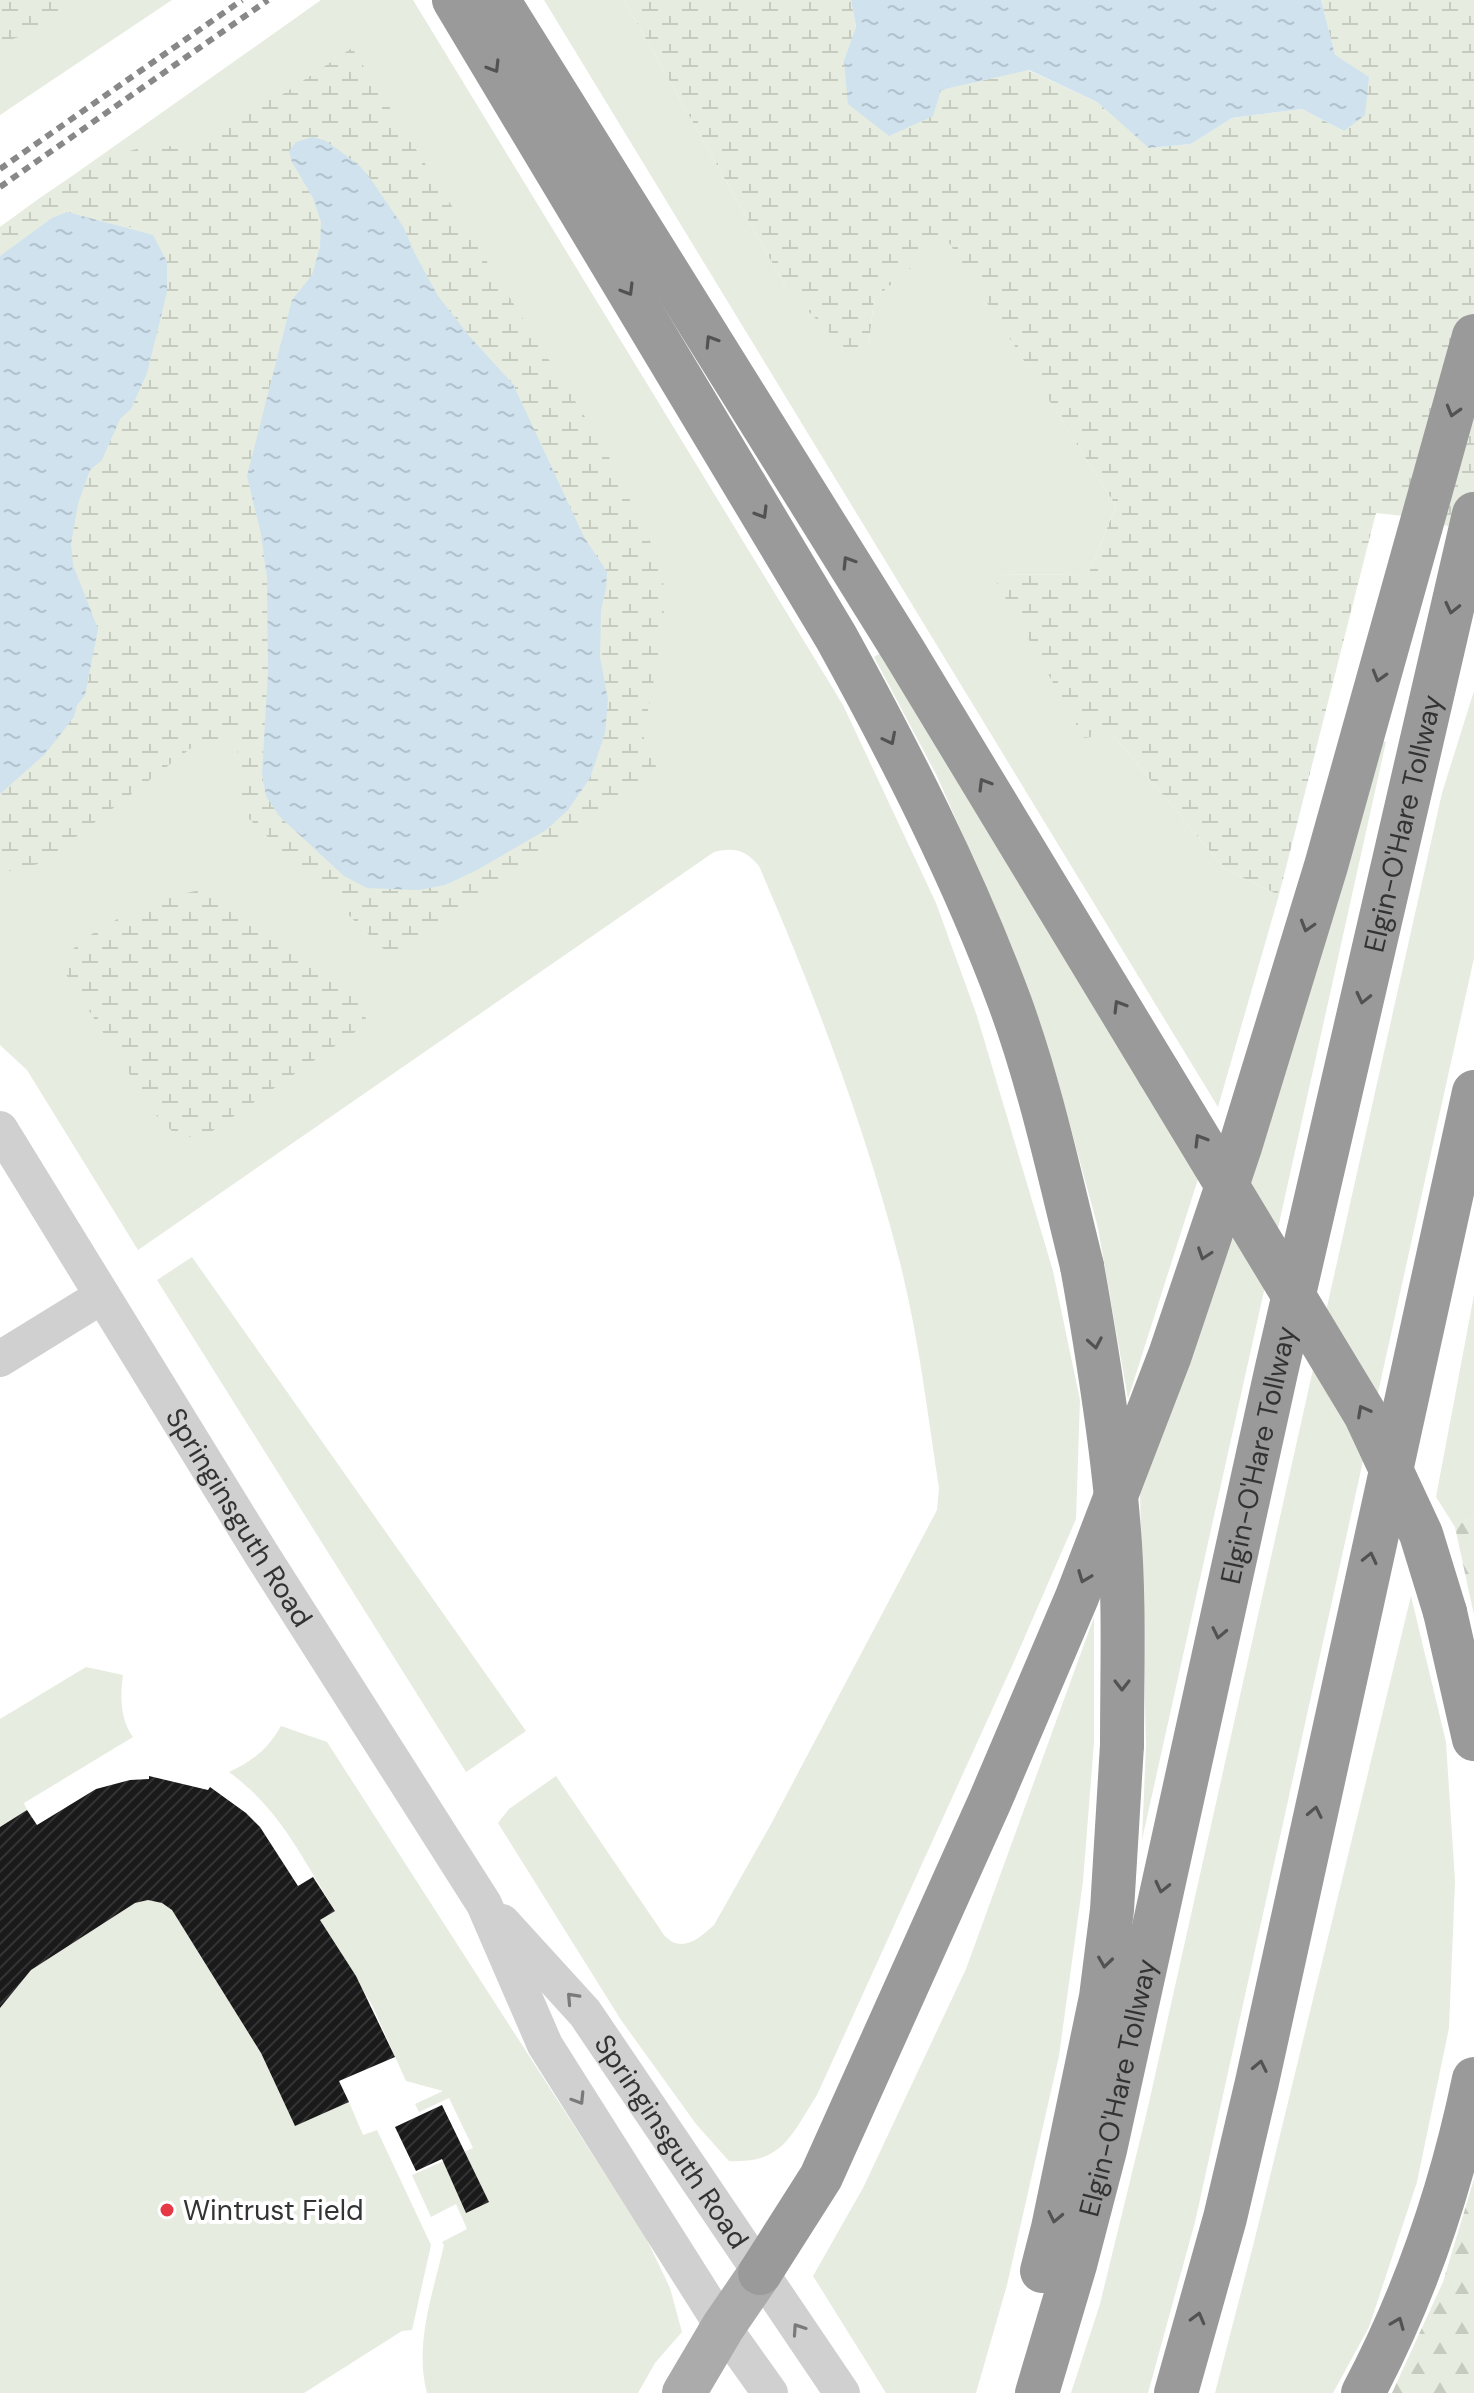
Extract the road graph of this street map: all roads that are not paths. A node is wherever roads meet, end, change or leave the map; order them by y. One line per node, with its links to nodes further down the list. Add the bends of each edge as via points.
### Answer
1 (454, 0): 17 (highway, one-way to 17, bridge, via 836,637 957,871 1011,1005 1082,1266 1119,1521 1122,1745 1112,1910 1101,1997 1053,2228)
2 (498, 0): 9 (highway, one-way to 2, bridge, via 1421,1534 1365,1414 903,650)
3 (1474, 336): 12 (highway, one-way to 12, via 1326,866 1170,1355 1077,1597 983,1816 821,2177)
4 (1472, 523): 18 (highway, Elgin-O'Hare Tollway, one-way to 18, via 1276,1372 1105,2150)
5 (1474, 1092): 19 (highway, one-way to 5, via 1257,2082)
6 (0, 1129): 7 (street, Springinsguth Road)
7 (102, 1296): 8 (street); 10 (street, Springinsguth Road)
8 (0, 1359)
9 (1474, 1739)
10 (484, 1904): 12 (street, Springinsguth Road, one-way to 10, via 585,2013); 13 (street, Springinsguth Road, one-way to 13, via 545,2045)
11 (1474, 2079): 20 (highway, one-way to 11, via 1431,2244)
12 (760, 2273): 13 (main road); 16 (street, Springinsguth Road, one-way to 12)
13 (723, 2327): 14 (main road); 15 (street, Springinsguth Road)
14 (684, 2393)
15 (770, 2393)
16 (842, 2393)
17 (1008, 2393)
18 (1037, 2393)
19 (1176, 2393)
20 (1363, 2393)

